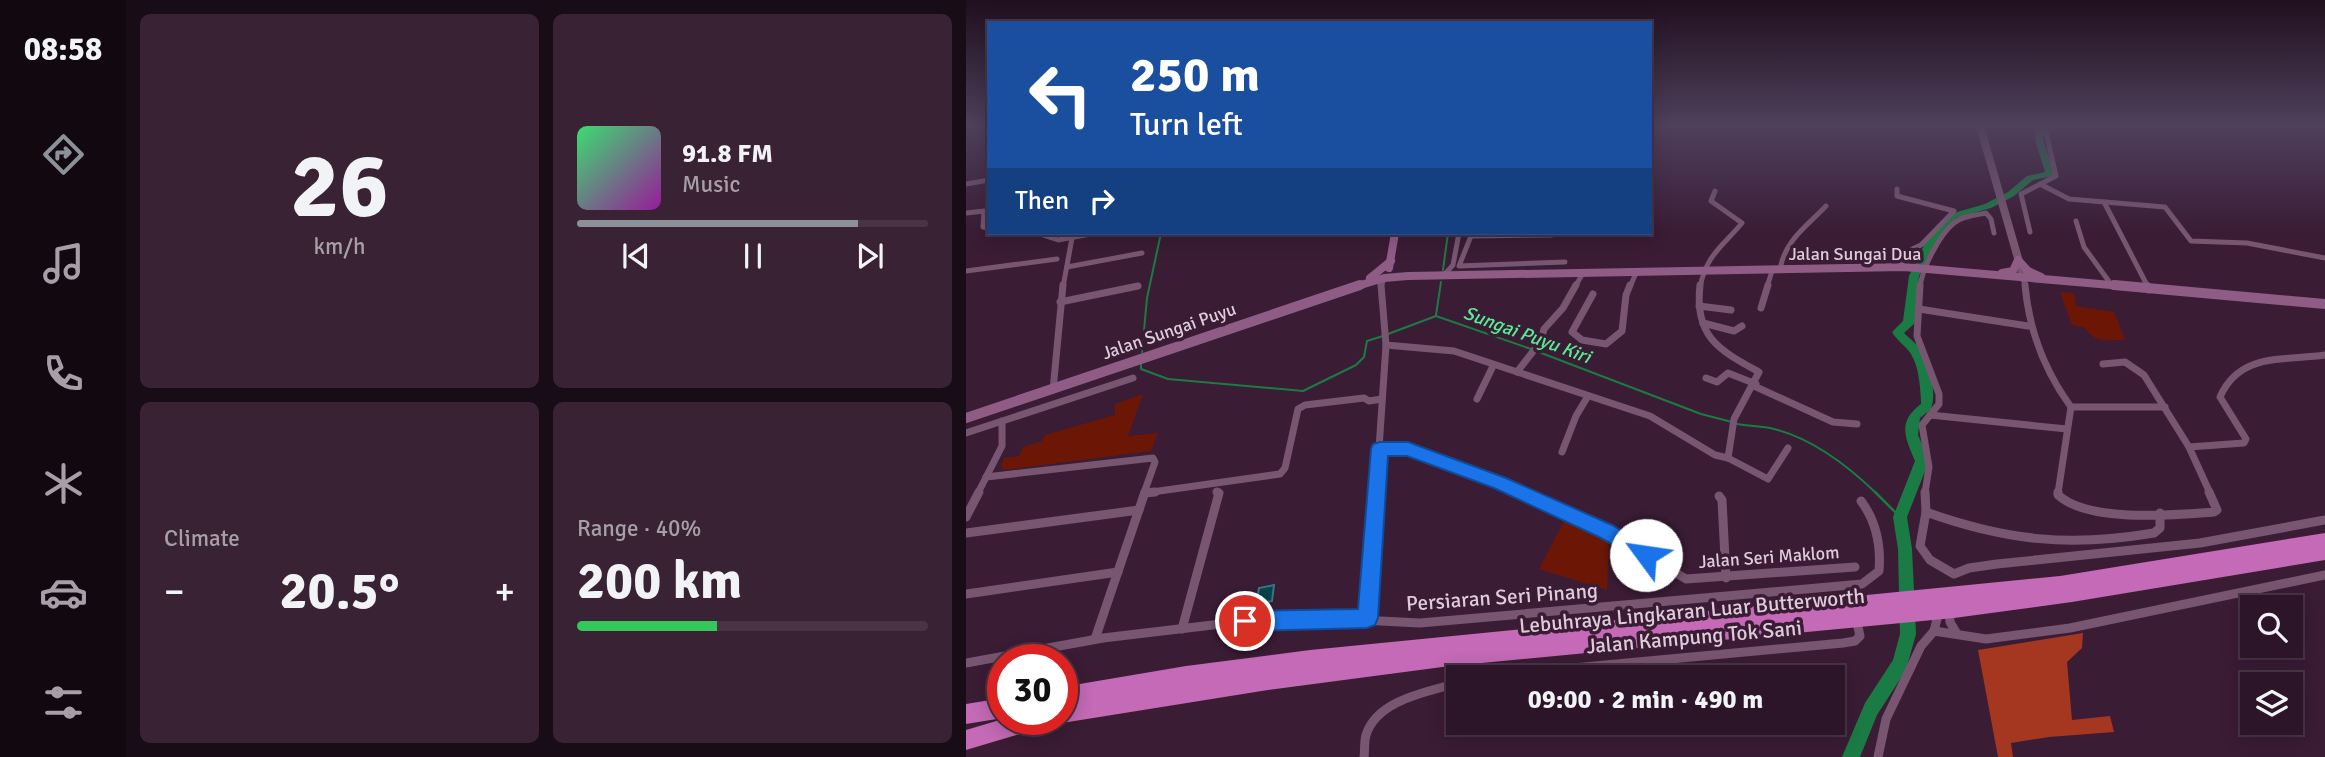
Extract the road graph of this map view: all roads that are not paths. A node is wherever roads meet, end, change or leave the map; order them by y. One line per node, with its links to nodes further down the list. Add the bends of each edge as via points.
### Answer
1 (1990, 161): 24 (street)
2 (2053, 161): 5 (street, via 2056,176)
3 (987, 180): 4 (street)
4 (966, 184)
5 (2040, 184): 8 (street, via 2069,199); 13 (street, via 2021,194)
6 (1897, 189): 29 (street, via 1896,196 1954,211 1903,258)
7 (1715, 191): 33 (street, via 1711,201 1742,223 1716,249)
8 (2104, 202): 22 (street, via 2165,207 2191,241 2247,243); 46 (street)
9 (1826, 206): 34 (street, via 1791,240)
10 (966, 213): 12 (street, via 984,211 983,227)
11 (2077, 221): 45 (street, via 2076,229 2089,255)
12 (987, 228)
13 (2030, 232)
14 (1994, 233): 31 (street, via 1986,214 1959,219 1932,251)
15 (1040, 235): 20 (street)
16 (1087, 235): 20 (street)
17 (1395, 235): 26 (main road)
18 (1459, 235): 27 (street)
19 (1552, 235): 27 (street, via 1471,236)
20 (1072, 238): 28 (street)
21 (1142, 253): 28 (street)
22 (2325, 258)
23 (1057, 259): 32 (street)
24 (2018, 260): 39 (main road, via 2013,271); 42 (street); 43 (main road, via 2028,271)
25 (1565, 262): 30 (street)
26 (1390, 264): 40 (main road); 41 (main road); 47 (main road)
27 (1456, 266): 30 (street); 37 (street); 38 (street)
28 (1067, 267): 49 (street)
29 (1902, 267): 31 (main road, Jalan Sungai Dua); 34 (main road, Jalan Sungai Dua)
30 (1491, 269): 36 (main road, Jalan Sungai Dua); 38 (main road, Jalan Sungai Dua)
31 (1926, 269): 39 (main road, Jalan Sungai Dua); 54 (street)
32 (966, 271)
33 (1705, 271): 34 (main road, Jalan Sungai Dua); 35 (main road, Jalan Sungai Dua); 51 (street)
34 (1776, 271): 52 (street)
35 (1636, 272): 36 (main road, Jalan Sungai Dua); 48 (street, via 1626,295 1622,331 1606,344 1582,340 1572,332)
36 (1583, 273): 62 (street)
37 (1444, 275): 38 (main road, Jalan Sungai Dua); 40 (main road, Jalan Sungai Dua)
38 (1467, 275)
39 (1982, 275): 42 (main road, Jalan Sungai Dua)
40 (1408, 276): 41 (main road, Jalan Sungai Dua)
41 (1384, 278): 47 (main road, Jalan Sungai Puyu); 58 (street)
42 (2024, 279): 43 (main road, Jalan Sungai Dua); 57 (street)
43 (2059, 282): 45 (main road, Jalan Sungai Dua)
44 (1138, 286): 49 (street)
45 (2114, 287): 46 (main road, Jalan Sungai Dua)
46 (2150, 290): 50 (main road, Jalan Sungai Dua)
47 (1342, 291): 63 (main road, Jalan Sungai Puyu)
48 (1593, 294)
49 (1060, 302): 68 (street)
50 (2325, 304)
51 (1699, 306): 53 (street); 55 (street)
52 (1761, 308)
53 (1731, 310)
54 (1919, 310): 57 (street); 74 (street, via 1918,341 1939,394 1939,404)
55 (1703, 323): 56 (street, via 1734,331); 66 (street, via 1720,350 1759,372)
56 (1742, 326)
57 (2028, 326): 72 (street, via 2050,377)
58 (1386, 344): 61 (street, via 1454,351); 70 (street)
59 (2325, 355): 80 (street, via 2238,370 2220,397 2246,439 2244,443)
60 (2103, 364): 73 (street, via 2130,364 2156,390)
61 (1493, 366): 62 (street); 71 (street)
62 (1517, 372): 69 (street)
63 (1102, 373): 67 (street); 68 (main road, Jalan Sungai Puyu)
64 (1133, 378): 67 (street)
65 (1706, 378): 66 (street, via 1717,382 1728,373)
66 (1755, 385): 77 (street, via 1833,422); 84 (street, via 1728,431)
67 (1103, 387): 76 (street)
68 (1053, 390): 75 (main road, Jalan Sungai Puyu)
69 (1588, 396): 83 (street); 84 (street, via 1650,416 1714,455)
70 (1382, 399): 82 (street); 87 (street, via 1298,409 1280,474)
71 (1477, 399)
72 (2071, 407): 73 (street); 78 (street)
73 (2165, 407): 80 (street)
74 (1930, 415): 78 (street); 91 (street, via 1922,425 1930,467)
75 (966, 418)
76 (1002, 421): 79 (street); 85 (street, via 1004,441)
77 (1857, 424)
78 (2067, 429): 92 (street, via 2061,500 2087,510)
79 (966, 433)
80 (2189, 447): 92 (street, via 2217,510)
81 (1788, 448): 84 (street, via 1768,479)
82 (1380, 449): 102 (street, Jalan Seri Maklom, via 1408,449 1500,483 1605,531 1686,579); 107 (street)
83 (1562, 452)
84 (1728, 458)
85 (986, 477): 87 (street, via 1153,458); 93 (street)
86 (1217, 492): 109 (street)
87 (1144, 493): 90 (street)
88 (1719, 496): 102 (street)
89 (1861, 501): 103 (street, Persiaran Seri Pinang, via 1871,513 1879,571 1863,584)
90 (1139, 510): 95 (street); 99 (street)
91 (1926, 512): 92 (street, via 2003,535 2080,542 2154,533 2160,528); 100 (street, via 1920,546 1930,560)
92 (2160, 513)
93 (966, 517)
94 (2325, 520): 100 (street, via 2200,543 1997,564)
95 (966, 533)
96 (2325, 540): 104 (highway, Lebuhraya Lingkaran Luar Butterworth)
97 (2325, 552): 104 (highway, Lebuhraya Lingkaran Luar Butterworth)
98 (1855, 567): 102 (street, Jalan Seri Maklom)
99 (1118, 572): 105 (street); 112 (street)
100 (1954, 573): 106 (street)
101 (2325, 575): 111 (street, via 2070,628 1986,639)
102 (1726, 579)
103 (1846, 585): 107 (street, Persiaran Seri Pinang, via 1420,623); 114 (street, Jalan Kampung Tok Sani, via 1860,630 1855,641)
104 (2068, 589): 108 (highway, Lebuhraya Lingkaran Luar Butterworth)
105 (966, 594)
106 (1947, 602): 110 (street, via 1938,612); 111 (street)
107 (1367, 618): 109 (street, Persiaran Seri Pinang, via 1244,621)
108 (1783, 619): 116 (highway, Lebuhraya Lingkaran Luar Butterworth, via 1300,659); 119 (highway, Lebuhraya Lingkaran Luar Butterworth, via 1268,680)
109 (1182, 629): 112 (street, Persiaran Seri Pinang)
110 (1934, 631): 111 (street); 127 (street, via 1921,646 1886,719)
111 (1957, 634)
112 (1095, 639): 113 (street, Persiaran Seri Pinang)
113 (966, 663)
114 (1602, 665)
115 (1446, 687): 126 (street, via 1385,710 1373,720 1365,736)
116 (1078, 694)
117 (987, 702): 118 (highway)
118 (966, 705)
119 (1078, 710)
120 (987, 711): 121 (highway)
121 (966, 714)
122 (987, 726): 123 (highway)
123 (966, 730)
124 (987, 734): 125 (highway)
125 (966, 740)
126 (1364, 757)
127 (1878, 757)

